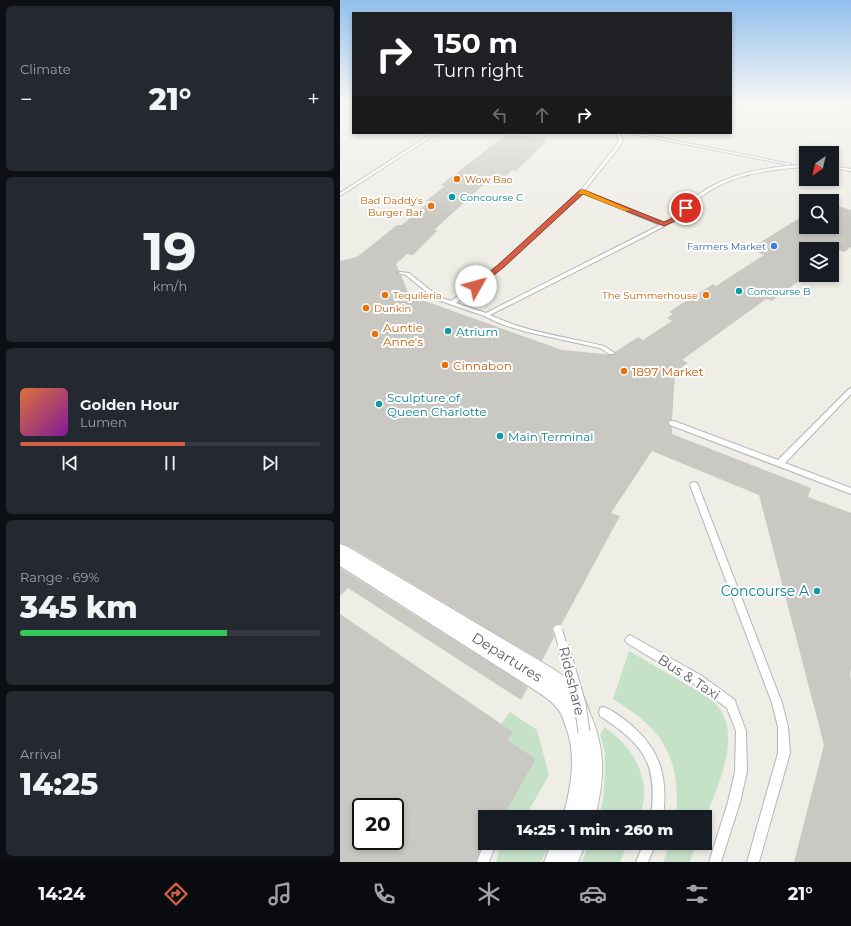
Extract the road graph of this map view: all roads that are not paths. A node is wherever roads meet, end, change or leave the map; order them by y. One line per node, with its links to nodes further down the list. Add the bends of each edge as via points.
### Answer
1 (421, 142): 9 (lane)
2 (620, 142): 8 (lane)
3 (678, 142): 4 (lane)
4 (793, 166): 5 (lane); 10 (lane, via 759,171 716,186 700,194 673,220)
5 (799, 166)
6 (839, 168): 7 (lane)
7 (851, 170)
8 (582, 192): 10 (lane); 12 (lane, via 501,266)
9 (340, 195)
10 (664, 225): 13 (lane)
11 (400, 273): 12 (lane, via 407,274 431,294)
12 (452, 303): 13 (lane)
13 (486, 315): 14 (lane, via 527,330 602,347)
14 (611, 353)
15 (851, 390): 17 (lane)
16 (672, 423): 17 (lane)
17 (780, 463): 19 (lane)
18 (694, 485): 33 (lane, via 777,703 783,727 784,753)
19 (851, 491)
20 (340, 554): 23 (main road, Departures, bridge, via 556,688)
21 (558, 630): 23 (lane, Rideshare, bridge, via 580,704)
22 (630, 640): 32 (lane, Bus & Taxi, via 698,680 730,704 741,731 741,772)
23 (594, 722): 24 (main road, Departures, via 587,789); 25 (lane, via 634,732 647,748 655,763 659,784)
24 (581, 810)
25 (658, 810)
26 (487, 850): 29 (lane)
27 (566, 850): 30 (main road)
28 (647, 850): 31 (lane)
29 (483, 862)
30 (561, 862)
31 (642, 862)
32 (715, 862)
33 (752, 862)

